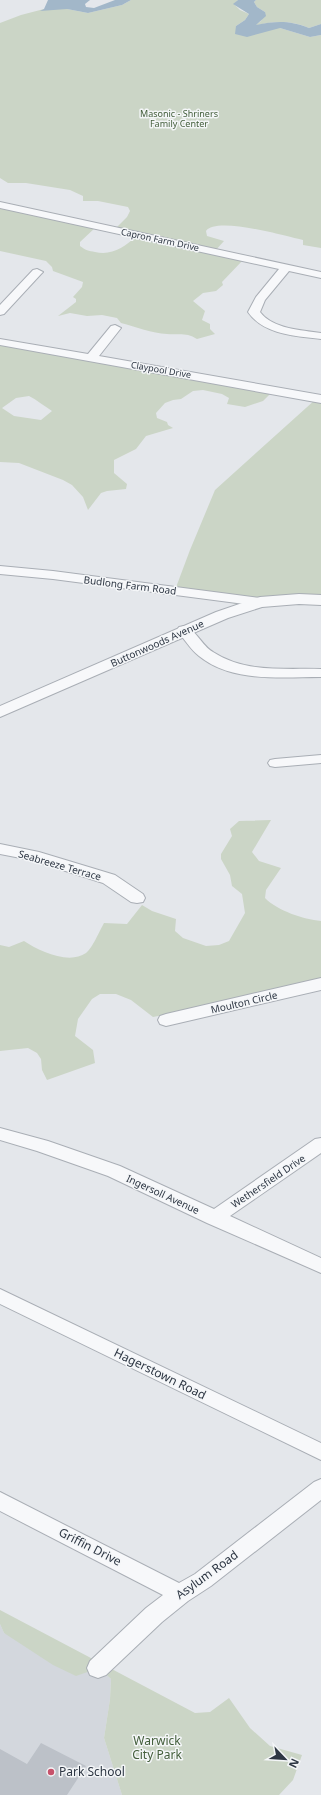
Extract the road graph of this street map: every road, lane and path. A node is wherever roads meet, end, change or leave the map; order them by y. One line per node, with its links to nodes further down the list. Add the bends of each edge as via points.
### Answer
1 (0, 205): 2 (street, Capron Farm Drive)
2 (287, 267): 4 (street, Capron Farm Drive); 7 (street, via 260,299 254,312 256,318 280,329)
3 (37, 272): 5 (street)
4 (321, 275)
5 (0, 312)
6 (115, 328): 9 (street)
7 (321, 336)
8 (0, 342): 9 (street, Claypool Drive)
9 (91, 358): 10 (street, Claypool Drive)
10 (321, 399)
11 (0, 570): 13 (street, Budlong Farm Road)
12 (321, 600): 13 (street, Buttonwoods Avenue)
13 (260, 602): 14 (street, Buttonwoods Avenue)
14 (184, 630): 15 (street, via 206,654 235,668 249,671); 16 (street, Buttonwoods Avenue)
15 (321, 673)
16 (0, 712)
17 (321, 759): 18 (street)
18 (275, 763)
19 (0, 849): 20 (street, Seabreeze Terrace, via 33,855 109,879)
20 (137, 898)
21 (321, 984): 22 (street, Moulton Circle)
22 (166, 1020)
23 (0, 1134): 25 (street, Ingersoll Avenue, via 107,1169)
24 (321, 1144): 25 (street, Wethersfield Drive)
25 (214, 1218): 26 (street, Ingersoll Avenue)
26 (321, 1266)
27 (0, 1296): 28 (street, Hagerstown Road)
28 (321, 1452)
29 (321, 1488): 31 (street, Asylum Road, via 203,1580)
30 (0, 1501): 31 (street, Griffin Drive)
31 (180, 1594): 32 (street, Asylum Road)
32 (98, 1668)

